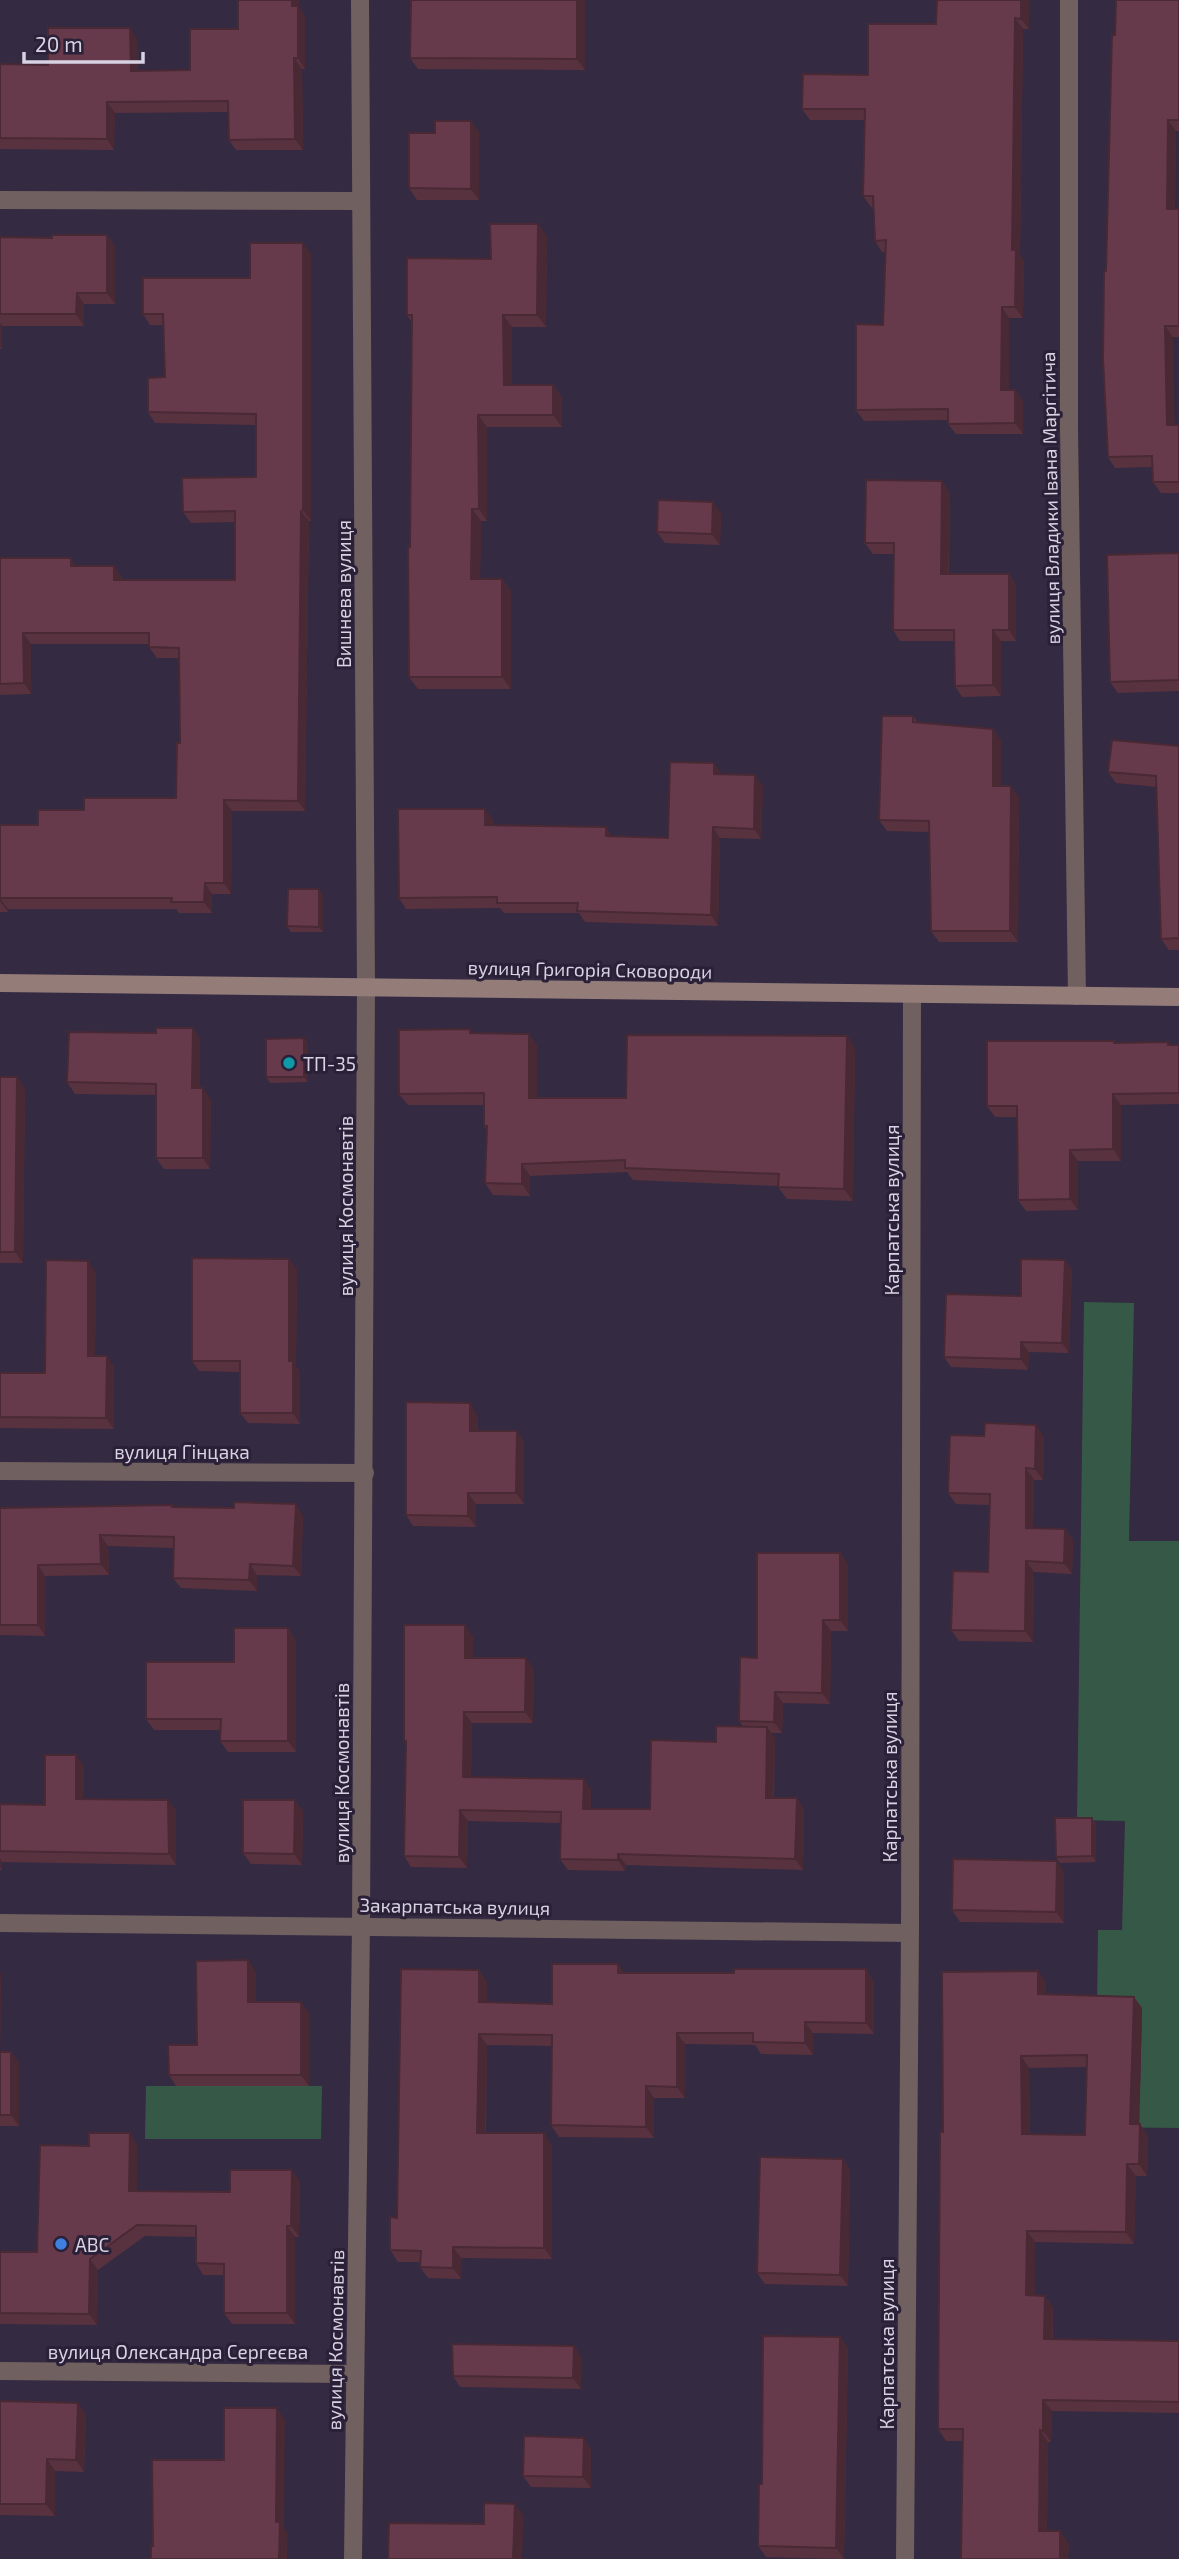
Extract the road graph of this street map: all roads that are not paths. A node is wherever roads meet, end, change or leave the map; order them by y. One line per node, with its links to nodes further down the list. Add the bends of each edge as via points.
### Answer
1 (360, 0): 4 (street, Вишнева вулиця)
2 (1069, 0): 8 (street, вулиця Владики Івана Маргітича)
3 (0, 200): 4 (street)
4 (362, 201): 6 (street, Вишнева вулиця)
5 (0, 983): 6 (main road, вулиця Григорія Сковороди)
6 (366, 987): 7 (main road, вулиця Григорія Сковороди); 11 (street, вулиця Космонавтів)
7 (912, 995): 8 (main road, вулиця Григорія Сковороди); 14 (street, Карпатська вулиця)
8 (1077, 996): 9 (main road, вулиця Григорія Сковороди)
9 (1179, 997)
10 (0, 1471): 11 (street, вулиця Гінцака)
11 (365, 1473): 13 (street, вулиця Космонавтів)
12 (0, 1923): 13 (street, Закарпатська вулиця)
13 (361, 1925): 14 (street, Закарпатська вулиця); 16 (street, вулиця Космонавтів)
14 (910, 1933): 18 (street, Карпатська вулиця)
15 (0, 2371): 16 (street, вулиця Олександра Сергеєва)
16 (355, 2374): 17 (street, вулиця Космонавтів)
17 (353, 2559)
18 (905, 2559)

